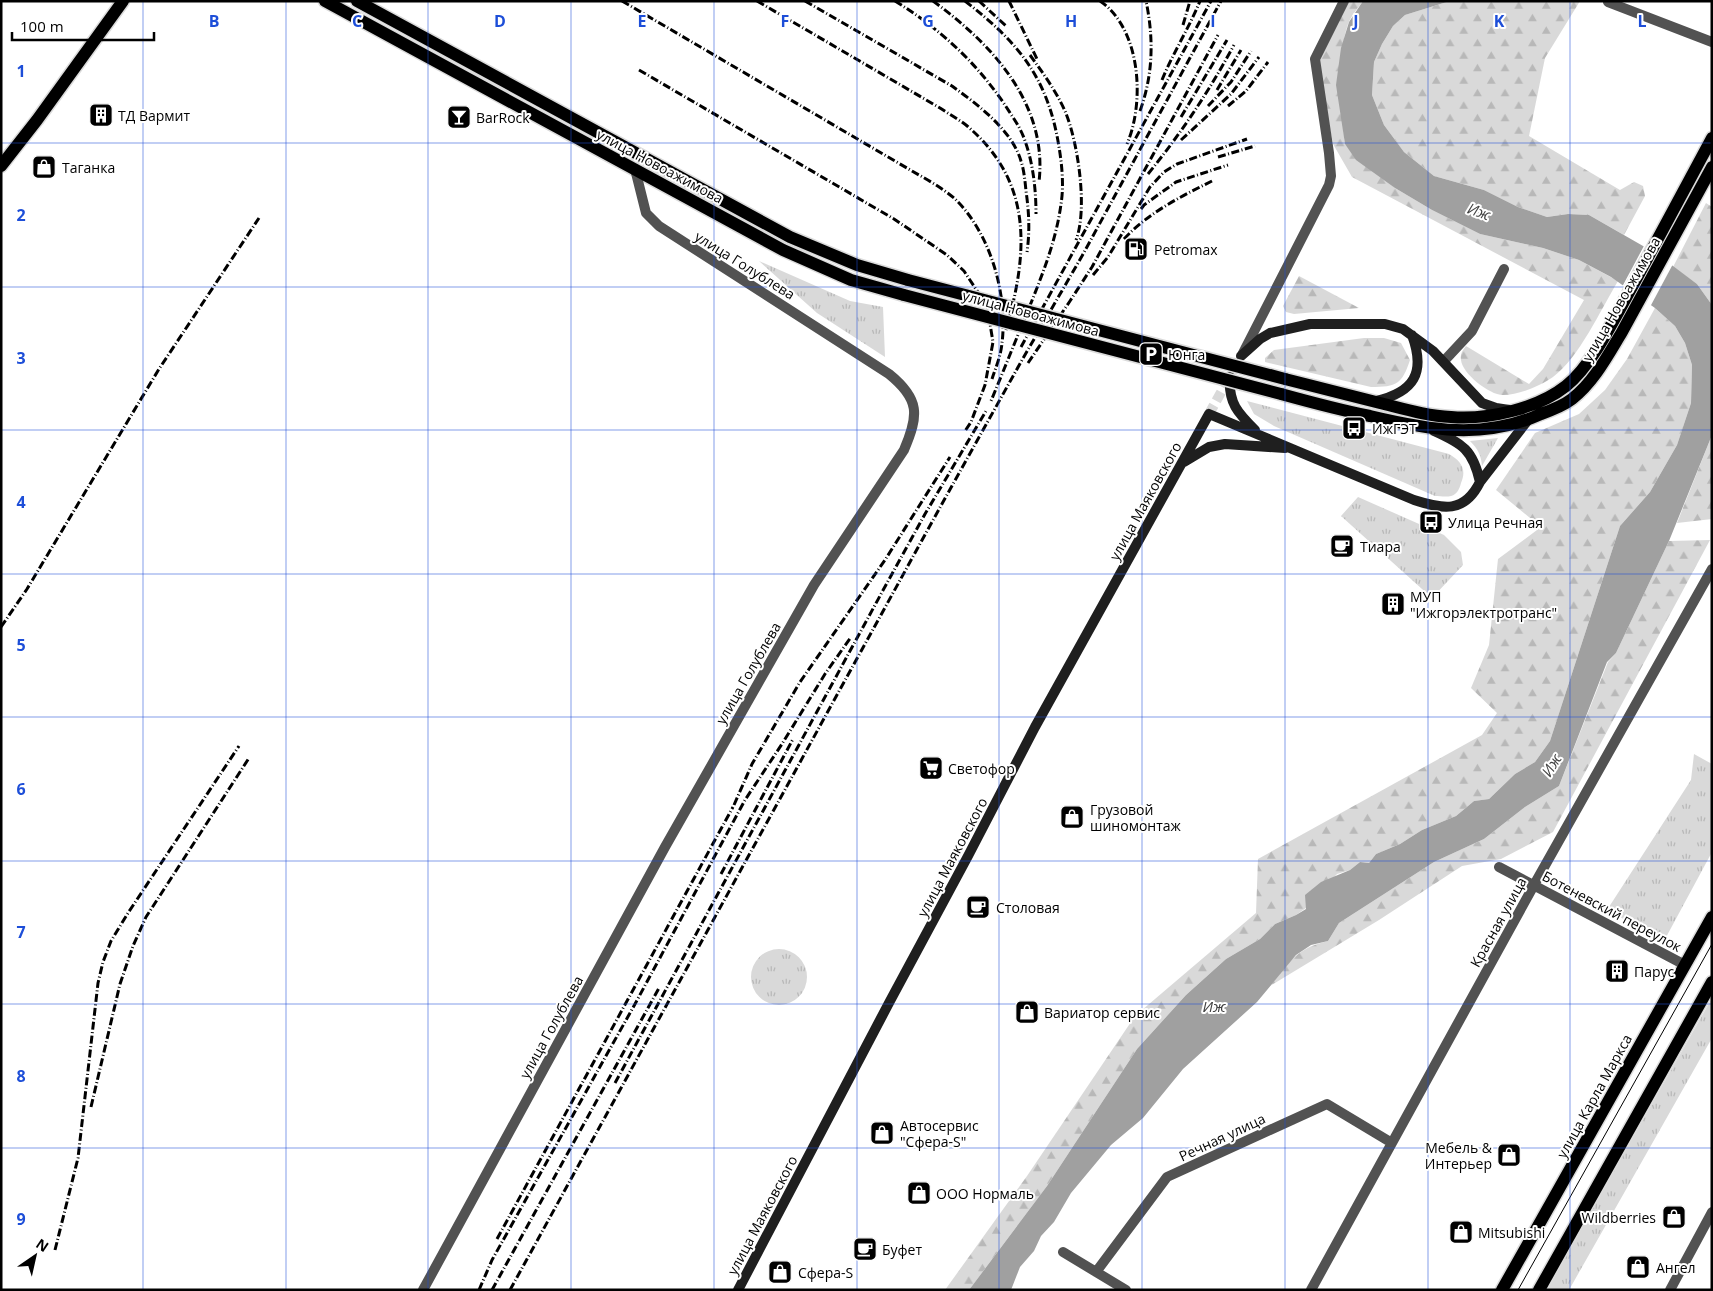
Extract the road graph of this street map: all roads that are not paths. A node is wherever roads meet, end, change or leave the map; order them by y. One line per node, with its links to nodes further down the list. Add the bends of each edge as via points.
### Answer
1 (123, 1): 8 (main road)
2 (325, 1): 10 (main road, улица Новоажимова)
3 (357, 1): 16 (main road, улица Новоажимова, bridge, via 790,237 857,264)
4 (1344, 1): 13 (street, via 1315,59 1329,153 1330,185)
5 (1608, 2): 6 (street)
6 (1712, 42)
7 (1712, 138): 17 (main road, улица Новоажимова, via 1610,326 1587,362 1571,381 1546,398)
8 (1, 166)
9 (1712, 167): 18 (main road, улица Новоажимова, via 1622,332 1596,372 1572,398)
10 (636, 169): 19 (main road, улица Новоажимова, bridge, via 806,262 851,280 1281,394); 34 (street, улица Голублева, via 646,213 659,226 890,374 904,385 913,400 915,416 904,450 809,593 665,847)
11 (1504, 269): 14 (street, via 1472,331)
12 (1412, 334): 13 (main road, via 1385,324 1310,324 1270,334); 14 (main road); 16 (main road, via 1418,365 1411,381 1402,392)
13 (1241, 356)
14 (1444, 361): 17 (main road, via 1482,403)
15 (1230, 377): 20 (main road, via 1229,387 1236,412)
16 (1374, 402): 17 (main road, улица Новоажимова, via 1452,418 1472,418)
17 (1512, 410)
18 (1528, 420): 19 (main road, улица Новоажимова, via 1496,429); 23 (main road)
19 (1431, 429): 23 (main road, via 1451,439 1472,456)
20 (1259, 435): 21 (main road); 22 (main road, улица Маяковского, via 1209,414)
21 (1292, 449): 22 (main road, via 1225,444 1209,447); 23 (main road, via 1437,507 1450,507 1467,500)
22 (1183, 462): 35 (main road, улица Маяковского, via 1035,727)
23 (1480, 482)
24 (1712, 569): 26 (street, Красная улица)
25 (1499, 867): 26 (street, Ботеневский переулок)
26 (1534, 885): 28 (street, Ботеневский переулок); 30 (street, Красная улица)
27 (1712, 917): 28 (main road, улица Карла Маркса)
28 (1685, 965): 38 (main road, улица Карла Маркса)
29 (1712, 983): 39 (main road)
30 (1392, 1143): 33 (street, Речная улица, via 1327,1104 1167,1177); 37 (street, Красная улица)
31 (1712, 1212): 40 (street)
32 (1063, 1252): 33 (street)
33 (1096, 1272): 36 (street)
34 (423, 1290)
35 (738, 1290)
36 (1126, 1290)
37 (1311, 1290)
38 (1502, 1290)
39 (1539, 1290)
40 (1670, 1290)

